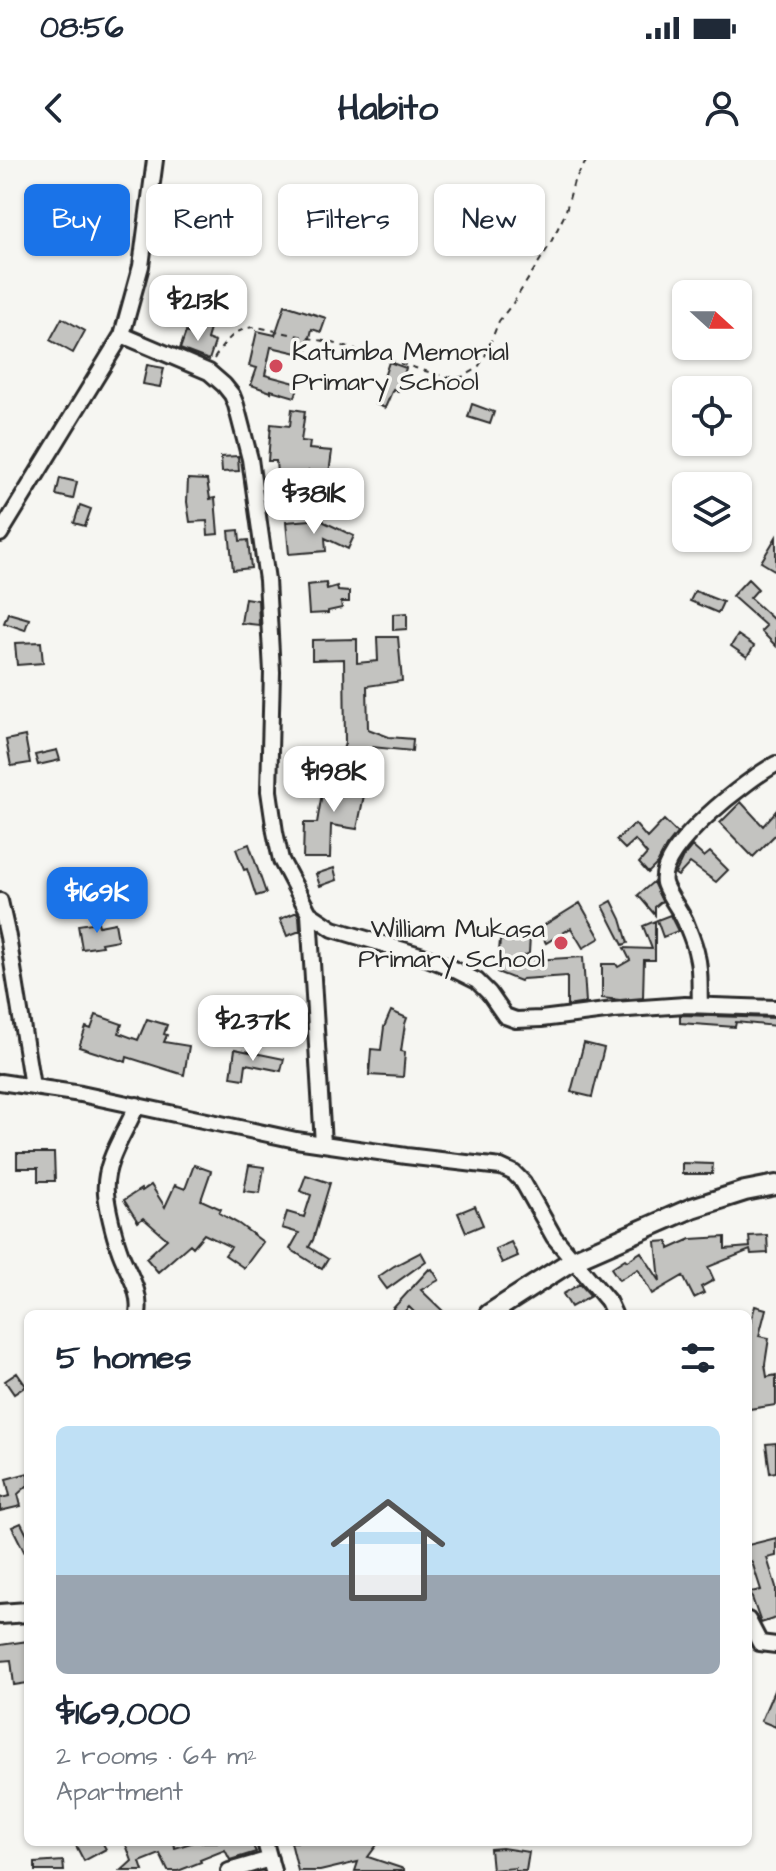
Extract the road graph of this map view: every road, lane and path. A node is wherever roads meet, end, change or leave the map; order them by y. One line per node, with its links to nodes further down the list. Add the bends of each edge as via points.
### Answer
1 (155, 160): 3 (street, via 141,266)
2 (587, 160): 4 (path, via 549,246 470,373 445,377 333,343 257,327 233,335)
3 (122, 335): 4 (street); 5 (street)
4 (209, 372): 8 (street, via 232,395 250,459 271,626 269,791 281,860)
5 (0, 534)
6 (776, 764): 9 (street, via 718,805 666,869 664,883 697,956)
7 (0, 901): 12 (street)
8 (309, 913): 9 (street, via 333,929 420,955 477,981 505,1016 516,1020); 14 (street)
9 (700, 1005): 10 (street)
10 (776, 1008)
11 (2, 1082): 12 (street)
12 (32, 1086): 13 (street)
13 (137, 1105): 14 (street); 17 (street, via 113,1156 106,1193 118,1248 140,1299)
14 (323, 1144): 16 (street, via 507,1169 523,1182)
15 (776, 1185): 16 (main road, via 692,1208)
16 (573, 1260): 18 (main road); 19 (street)
17 (139, 1310)
18 (495, 1310)
19 (612, 1310)
20 (24, 1612): 21 (main road)
21 (0, 1614)
22 (752, 1628): 23 (street, via 760,1643)
23 (776, 1645)
24 (271, 1865): 25 (street)
25 (229, 1871)

